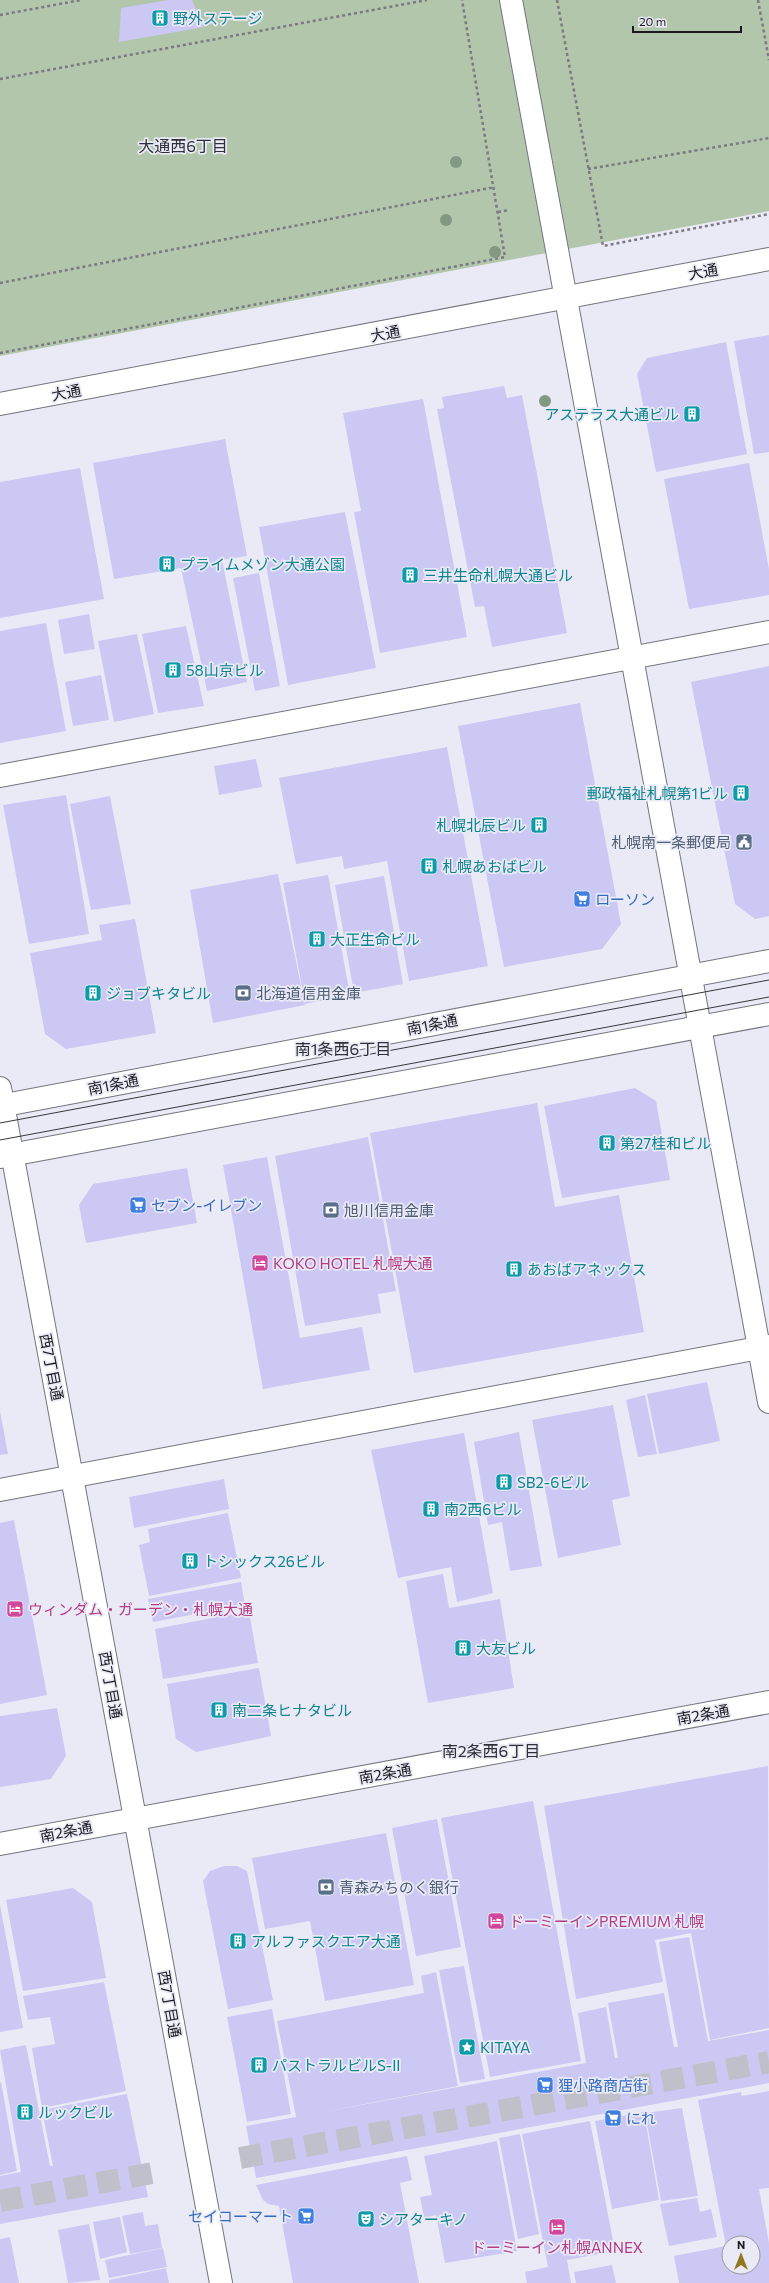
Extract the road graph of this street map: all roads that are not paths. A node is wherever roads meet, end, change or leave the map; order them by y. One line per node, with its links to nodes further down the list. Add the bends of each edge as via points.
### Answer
1 (511, 0): 3 (street)
2 (769, 259): 3 (street, 大通)
3 (566, 298): 4 (street, 大通); 6 (street)
4 (0, 404)
5 (769, 632): 6 (street)
6 (632, 657): 7 (street); 9 (street)
7 (0, 776)
8 (769, 961): 9 (street, 南1条通)
9 (690, 975): 11 (street); 12 (street, 南1条通)
10 (769, 1014): 11 (street)
11 (700, 1027): 13 (street); 14 (street)
12 (1, 1099): 13 (street, 西7丁目通)
13 (6, 1155): 16 (street, 西7丁目通)
14 (764, 1347): 15 (street); 16 (street)
15 (769, 1402)
16 (73, 1477): 17 (street); 19 (street, 西7丁目通)
17 (0, 1490)
18 (769, 1702): 19 (street, 南2条通)
19 (135, 1818): 20 (street, 南2条通); 21 (street, 西7丁目通)
20 (0, 1844)
21 (221, 2283)

